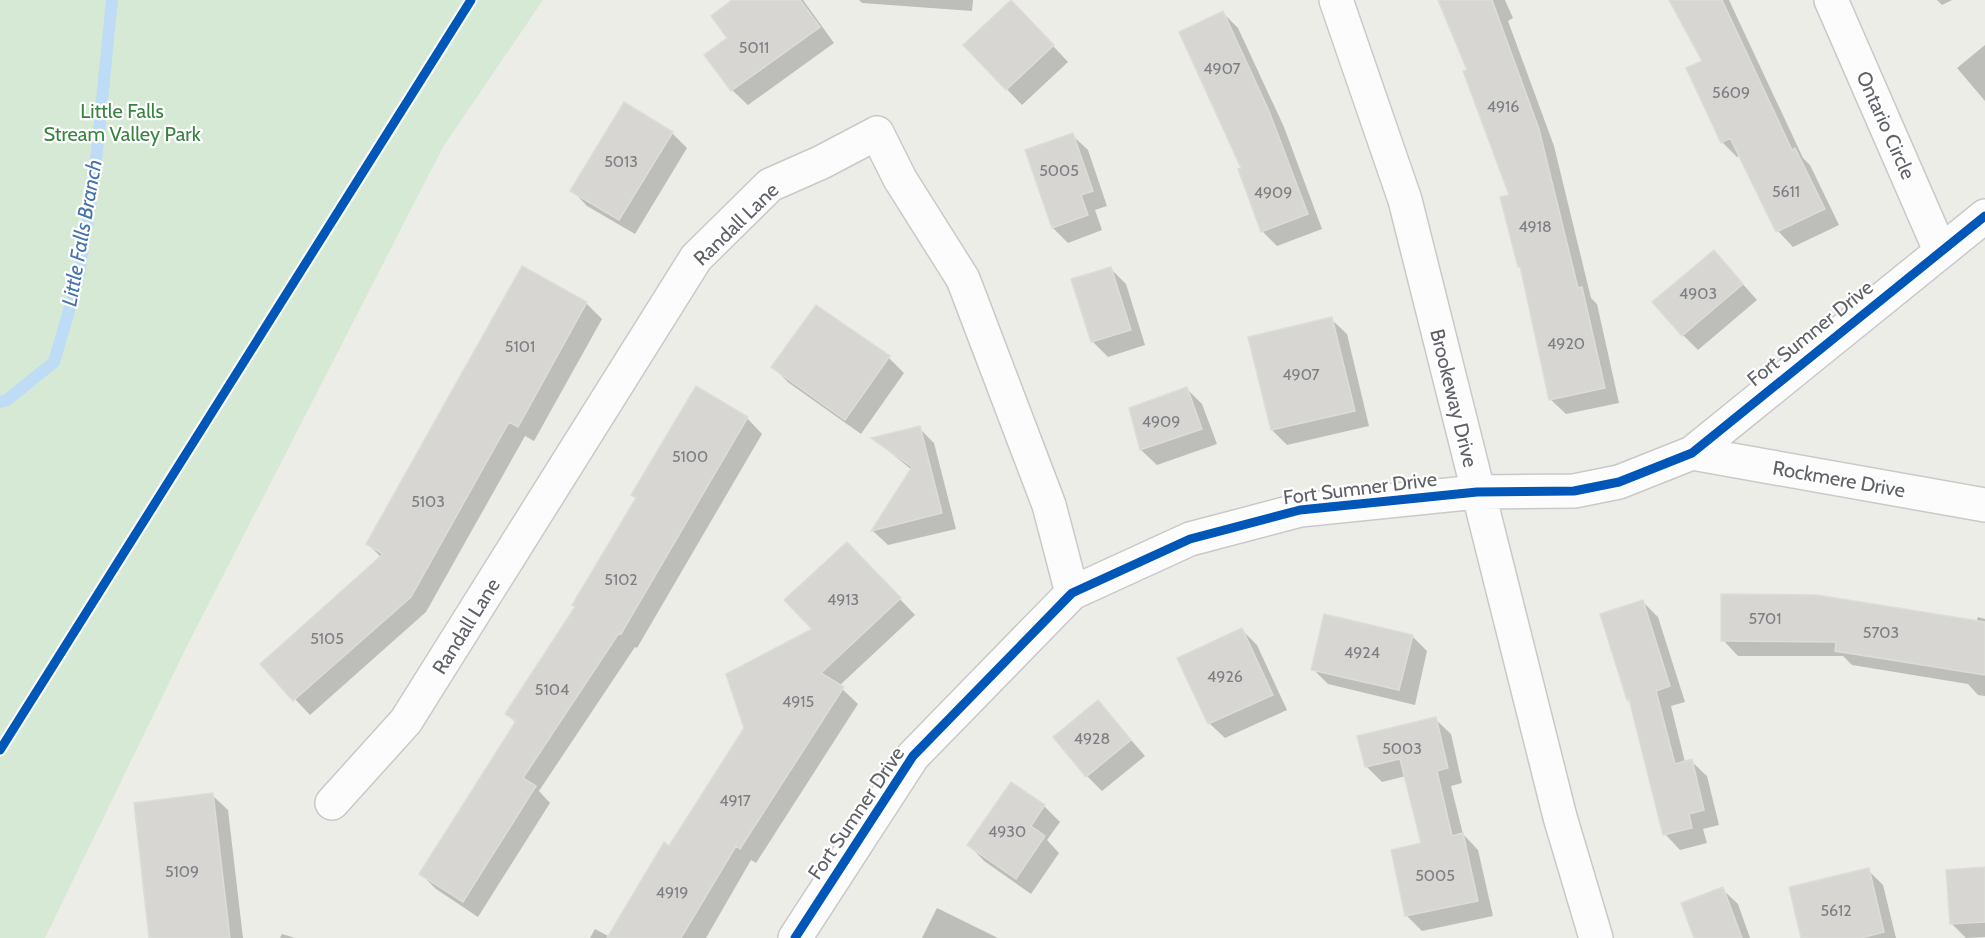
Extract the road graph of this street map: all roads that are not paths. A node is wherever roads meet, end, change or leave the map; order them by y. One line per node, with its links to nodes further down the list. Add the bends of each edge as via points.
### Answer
1 (1336, 0): 6 (street, Brookeway Drive, via 1405,200)
2 (1831, 0): 4 (street, Ontario Circle)
3 (1985, 216): 4 (street, Fort Sumner Drive)
4 (1940, 250): 5 (street, Fort Sumner Drive)
5 (1692, 453): 6 (street, Fort Sumner Drive, via 1618,482 1574,491); 7 (street, Rockmere Drive)
6 (1477, 492): 8 (street, Fort Sumner Drive, via 1300,510 1190,539); 11 (street, Brookeway Drive, via 1560,817)
7 (1985, 505)
8 (1072, 593): 9 (street, Randall Lane, via 1049,505 963,279 900,179 877,133 770,185 696,258 406,721); 10 (street, Fort Sumner Drive, via 914,756)
9 (332, 803)
10 (795, 938)
11 (1596, 938)

